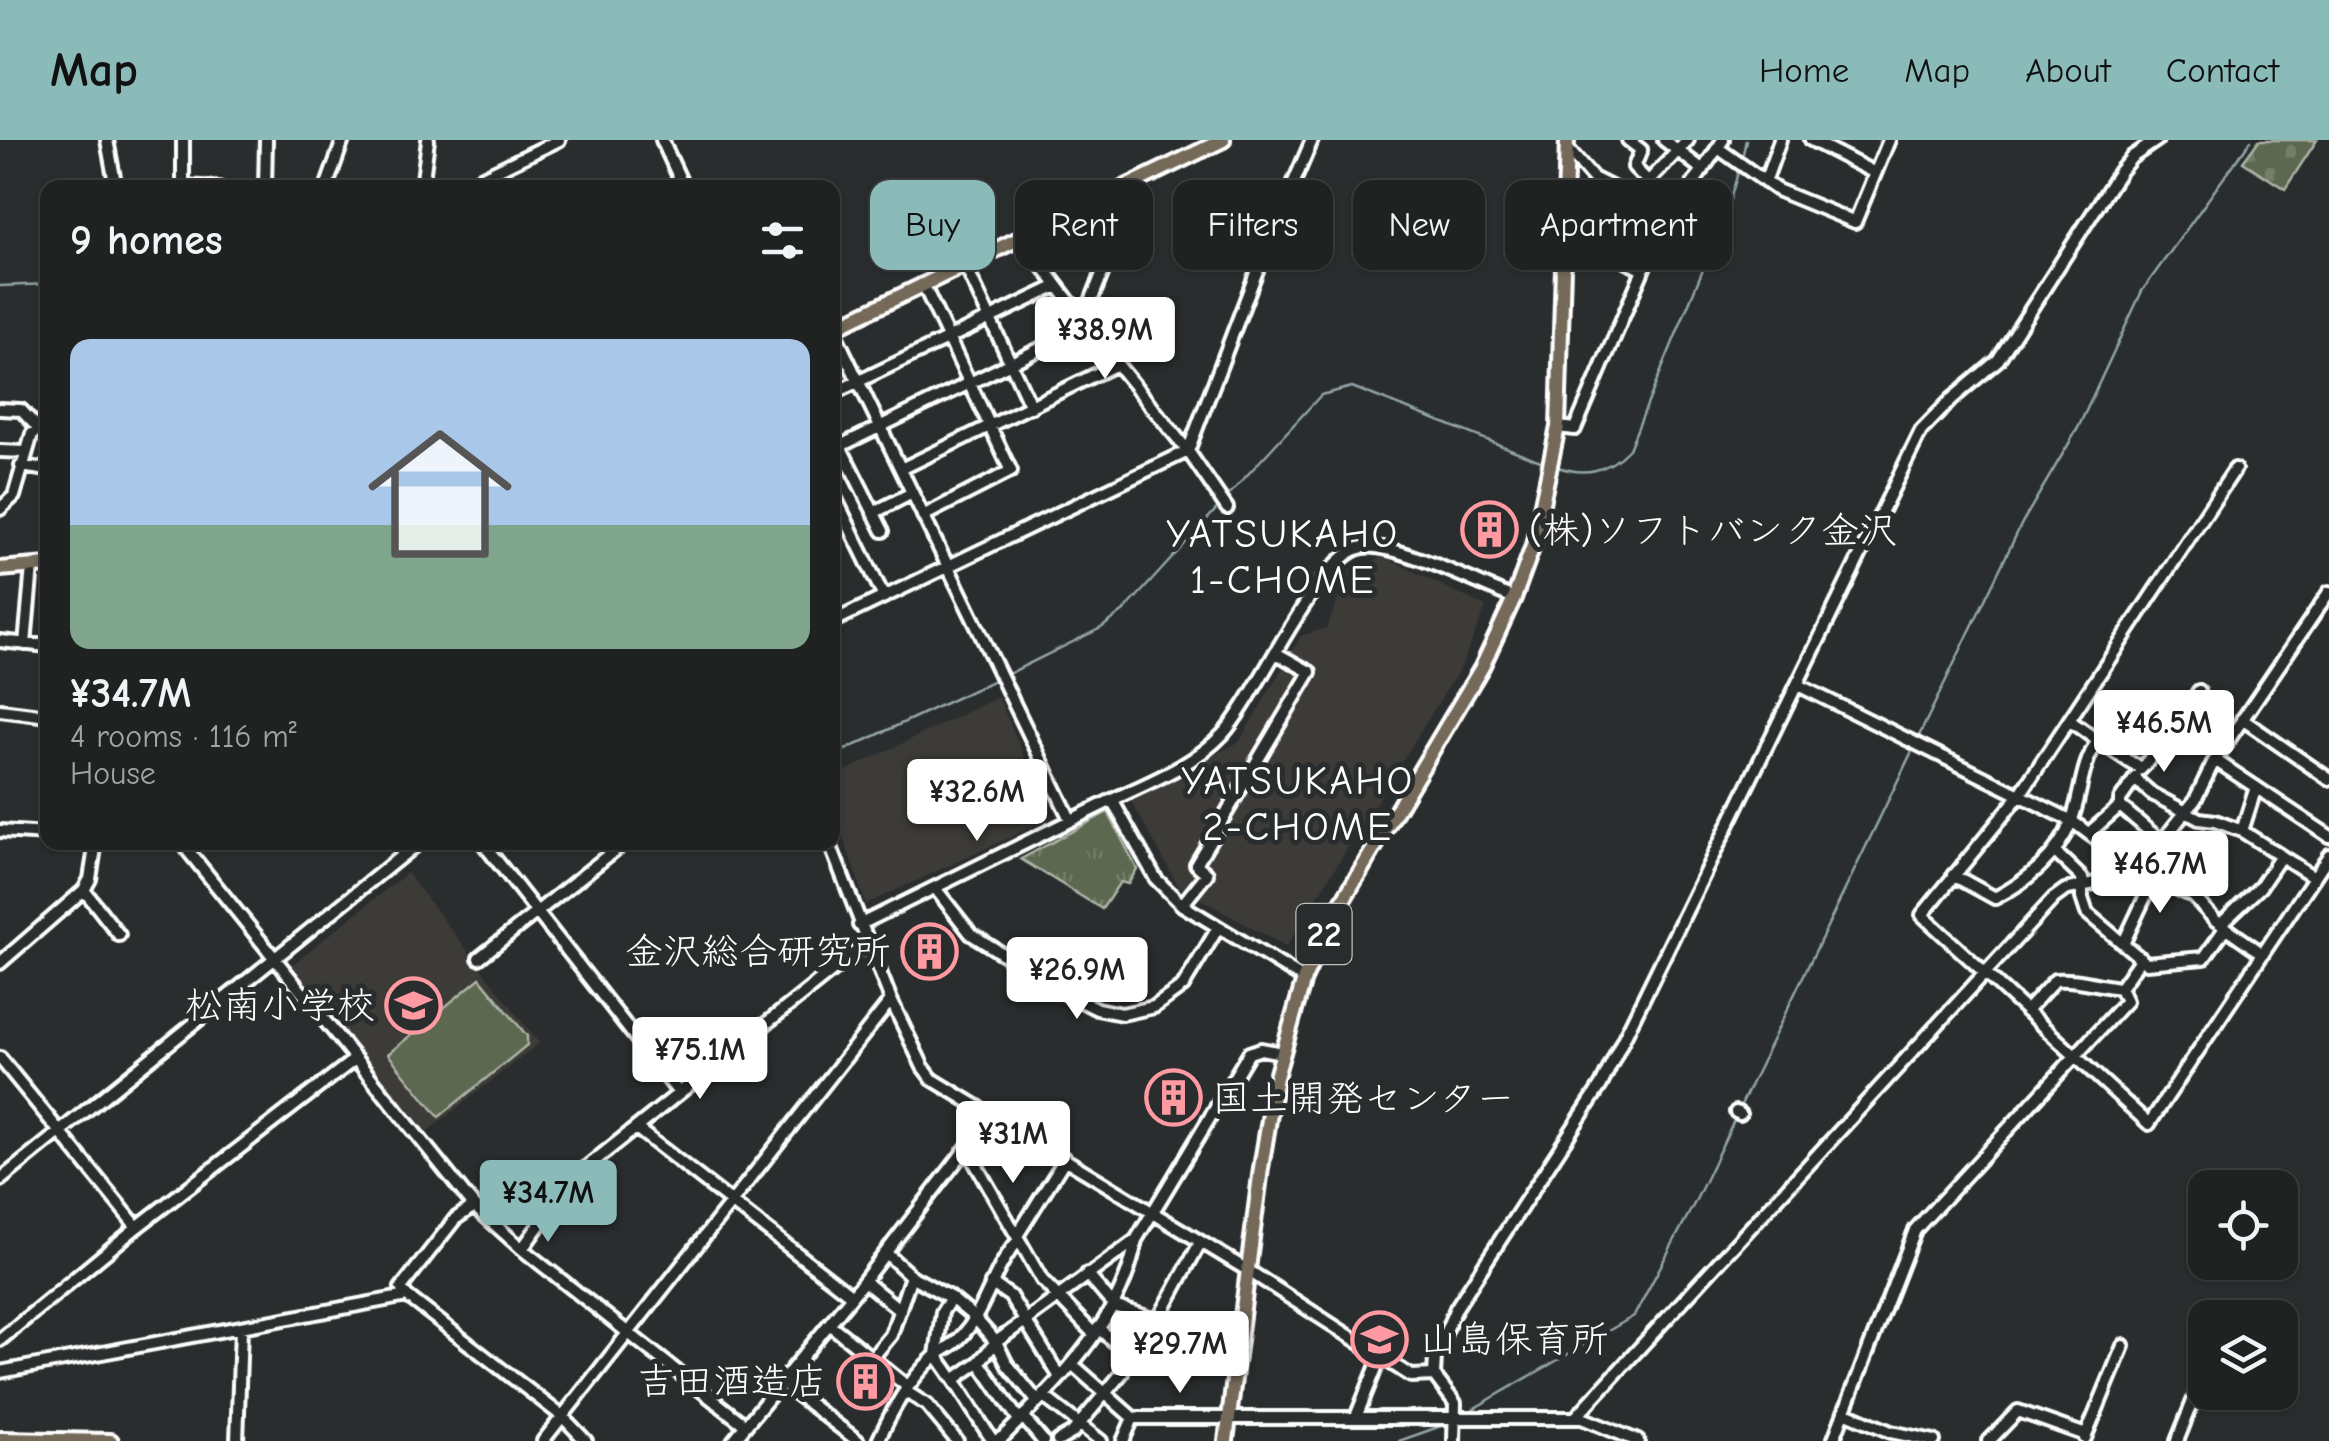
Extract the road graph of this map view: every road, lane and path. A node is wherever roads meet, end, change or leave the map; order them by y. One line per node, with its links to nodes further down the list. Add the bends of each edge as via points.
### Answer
1 (107, 140): 25 (street)
2 (184, 140): 26 (street)
3 (266, 140): 27 (street)
4 (343, 140): 28 (street)
5 (428, 140): 23 (street)
6 (559, 140): 31 (street)
7 (662, 140): 32 (street)
8 (1223, 140): 33 (main road)
9 (1312, 140): 34 (street)
10 (1628, 140): 37 (street, via 1641,150 1634,168)
11 (1664, 140): 20 (street)
12 (1688, 140): 20 (street)
13 (1780, 140): 39 (street)
14 (1810, 140): 24 (street)
15 (1889, 140): 24 (street)
16 (2140, 140): 21 (street)
17 (2156, 140): 21 (street)
18 (1721, 144): 22 (street); 39 (street)
19 (1571, 145): 35 (main road, 22); 36 (street)
20 (1679, 153): 22 (street); 37 (street)
21 (2132, 157): 94 (street, via 1998,360 1921,431)
22 (1703, 170): 38 (street)
23 (424, 173): 29 (street); 30 (street)
24 (1876, 173): 39 (street, via 1855,222)
25 (114, 180)
26 (183, 180)
27 (265, 180)
28 (329, 180)
29 (423, 180)
30 (427, 180)
31 (476, 180)
32 (680, 180)
33 (1140, 180)
34 (1295, 180)
35 (1568, 180)
36 (1598, 180)
37 (1650, 180)
38 (1696, 180)
39 (1765, 182)
40 (953, 270): 47 (main road)
41 (966, 270): 49 (street)
42 (1044, 270): 48 (street)
43 (1106, 270): 50 (street)
44 (1257, 270): 69 (street)
45 (1563, 270): 63 (main road, 22)
46 (1640, 270): 63 (street, via 1575,429)
47 (924, 284): 51 (main road); 52 (street)
48 (1056, 286): 49 (street); 50 (street)
49 (989, 319): 52 (street); 54 (street)
50 (1085, 324): 54 (street); 55 (street)
51 (840, 326)
52 (949, 338): 56 (street); 57 (street)
53 (840, 344): 56 (street)
54 (1010, 364): 57 (street); 59 (street)
55 (1117, 364): 59 (street); 69 (street)
56 (858, 382): 58 (street); 64 (street)
57 (971, 384): 62 (street); 64 (street)
58 (840, 390)
59 (1031, 406): 62 (street)
60 (0, 410): 61 (street, via 21,410)
61 (40, 425)
62 (991, 426): 73 (street); 80 (street, via 1011,471)
63 (1558, 427): 88 (main road, 22, via 1533,546)
64 (880, 428): 66 (street); 73 (street)
65 (40, 430): 68 (street)
66 (840, 446)
67 (0, 450): 68 (street)
68 (25, 452): 71 (street)
69 (1188, 452): 76 (street); 84 (street)
70 (840, 455): 79 (street)
71 (21, 466): 72 (street); 77 (street, via 14,496)
72 (40, 469)
73 (901, 469): 75 (street)
74 (2235, 469): 99 (street)
75 (912, 494): 79 (street); 80 (street)
76 (1225, 505)
77 (1, 507)
78 (840, 508): 87 (street)
79 (873, 512): 81 (street)
80 (923, 516): 84 (street)
81 (882, 531)
82 (32, 566): 83 (main road); 85 (main road); 91 (street)
83 (40, 566)
84 (950, 566): 87 (street); 109 (street)
85 (0, 570)
86 (2329, 592): 98 (street)
87 (884, 597): 89 (street)
88 (1514, 598): 93 (street, via 1387,548 1360,547 1332,565); 149 (main road, 22, via 1482,668 1333,917)
89 (840, 618)
90 (0, 641): 91 (street)
91 (25, 644): 92 (street)
92 (40, 645)
93 (1276, 653): 106 (street, via 1246,704 1208,748); 133 (street, via 1310,672 1196,864 1207,874)
94 (1798, 686): 105 (street); 201 (street, via 1600,1085 1456,1308)
95 (2199, 691): 102 (street)
96 (0, 710): 97 (street)
97 (40, 715)
98 (2242, 719): 101 (street); 103 (street)
99 (2069, 720): 100 (street); 105 (street)
100 (2098, 742): 102 (street); 110 (street)
101 (2215, 760): 104 (street); 108 (street)
102 (2138, 774): 107 (street); 108 (street, via 2152,794)
103 (2329, 779)
104 (2256, 788): 112 (street); 115 (street)
105 (2019, 796): 110 (street); 127 (street)
106 (1112, 800): 109 (street); 133 (street, via 1156,879)
107 (2120, 806): 114 (street); 116 (street)
108 (2186, 812): 112 (street); 116 (street)
109 (1070, 819): 131 (street)
110 (2072, 821): 114 (street); 123 (street)
111 (0, 830): 113 (street)
112 (2242, 831): 125 (street)
113 (40, 833)
114 (2089, 833): 126 (street)
115 (2329, 836)
116 (2162, 842): 126 (street)
117 (95, 850): 132 (street)
118 (186, 850): 147 (street)
119 (410, 850): 147 (street)
120 (488, 850): 134 (street)
121 (615, 850): 134 (street)
122 (832, 850): 135 (street)
123 (2055, 852): 127 (street, via 1994,898); 130 (street)
124 (2329, 855): 128 (street)
125 (2280, 856): 128 (street); 136 (street)
126 (2139, 864): 129 (street); 130 (street)
127 (1954, 875): 148 (street, via 1922,914)
128 (2314, 877): 143 (street)
129 (2154, 878): 136 (street, via 2193,896); 139 (street)
130 (2082, 885): 139 (street, via 2088,914); 148 (street, via 2054,898)
131 (935, 888): 135 (street); 137 (street, via 971,934 1064,992 1122,1014 1154,1008 1183,986)
132 (84, 890): 138 (street); 142 (street)
133 (1182, 905): 137 (street)
134 (536, 912): 144 (street); 157 (street)
135 (859, 924): 140 (street)
136 (2223, 926): 143 (street); 145 (street, via 2204,958)
137 (1218, 928): 149 (street)
138 (119, 934)
139 (2124, 942): 145 (street)
140 (867, 944): 151 (street); 157 (street)
141 (0, 948): 142 (street)
142 (18, 950): 146 (street)
143 (2262, 954): 155 (street, via 2149,1124)
144 (479, 958)
145 (2141, 958): 150 (street)
146 (0, 963)
147 (277, 964): 156 (street); 160 (street)
148 (1986, 974): 152 (street); 216 (street)
149 (1304, 979): 153 (main road, 22)
150 (2120, 988): 152 (street, via 2080,978 2055,980); 155 (street, via 2126,1001)
151 (891, 1000): 158 (street, via 932,1079); 164 (street)
152 (2026, 1011): 155 (street)
153 (1282, 1053): 166 (street, via 1249,1053); 173 (main road, 22)
154 (0, 1058): 160 (street)
155 (2075, 1058): 209 (street, via 1915,1230)
156 (355, 1060): 165 (street); 167 (street)
157 (679, 1094): 159 (street)
158 (992, 1115): 161 (street); 162 (street)
159 (636, 1128): 164 (street); 171 (street, via 573,1178)
160 (64, 1134): 163 (street); 167 (street)
161 (967, 1149): 168 (street); 172 (street)
162 (1065, 1159): 166 (street); 168 (street)
163 (0, 1180)
164 (730, 1204): 179 (street); 190 (street)
165 (474, 1206): 171 (street); 178 (street, via 454,1218)
166 (1153, 1214): 169 (street); 170 (street)
167 (137, 1227): 191 (street)
168 (1018, 1237): 177 (street); 180 (street)
169 (1136, 1240): 174 (street); 182 (street)
170 (1200, 1243): 173 (street); 185 (street, via 1158,1318)
171 (522, 1249): 190 (street)
172 (886, 1253): 175 (street); 176 (street)
173 (1249, 1271): 197 (street); 211 (main road, 22)
174 (1087, 1274): 180 (street); 182 (street)
175 (911, 1276): 181 (street); 183 (street)
176 (864, 1281): 179 (street); 183 (street)
177 (991, 1282): 184 (street); 186 (street, via 1010,1296)
178 (404, 1292): 188 (street); 210 (street)
179 (852, 1296): 187 (street)
180 (1056, 1296): 186 (street); 189 (street)
181 (951, 1298): 184 (street); 195 (street, via 942,1312)
182 (1114, 1306): 185 (street); 189 (street)
183 (900, 1310): 196 (street)
184 (974, 1317): 192 (street); 195 (street)
185 (1150, 1318): 194 (street)
186 (1024, 1321): 192 (street); 202 (street)
187 (830, 1324): 196 (street); 204 (street)
188 (241, 1328): 200 (street); 223 (street)
189 (1096, 1331): 194 (street); 199 (street)
190 (629, 1334): 210 (street); 218 (street)
191 (0, 1340)
192 (996, 1342): 198 (street); 207 (street)
193 (2123, 1346): 220 (street)
194 (1126, 1352): 206 (street, via 1122,1373)
195 (936, 1355): 203 (street); 205 (street)
196 (872, 1358): 205 (street)
197 (1380, 1358): 201 (street, via 1411,1376); 212 (street)
198 (979, 1362): 203 (street); 213 (street)
199 (1072, 1364): 202 (street); 206 (street)
200 (0, 1372)
201 (1434, 1375): 215 (street, via 1455,1402)
202 (1060, 1377): 207 (street)
203 (956, 1379): 230 (street)
204 (782, 1383): 218 (street); 227 (street)
205 (907, 1388): 228 (street); 229 (street)
206 (1106, 1393): 214 (street); 217 (street)
207 (1040, 1399): 213 (street); 217 (street)
208 (2189, 1410): 240 (street)
209 (1844, 1412): 237 (street); 238 (street)
210 (562, 1416): 224 (street); 225 (street)
211 (1228, 1416): 212 (street); 214 (street); 234 (main road, 22)
212 (1356, 1417): 215 (street)
213 (1021, 1418): 221 (street); 230 (street)
214 (1133, 1418): 233 (street)
215 (1457, 1418): 216 (street); 235 (street)
216 (1575, 1418): 236 (street)
217 (1079, 1424): 231 (street); 232 (street)
218 (746, 1425): 226 (street)
219 (0, 1438): 222 (main road)
220 (2085, 1438): 239 (street, via 2018,1411)
221 (1042, 1440)
222 (111, 1441)
223 (238, 1441)
224 (543, 1441)
225 (586, 1441)
226 (733, 1441)
227 (858, 1441)
228 (878, 1441)
229 (957, 1441)
230 (994, 1441)
231 (1058, 1441)
232 (1101, 1441)
233 (1122, 1441)
234 (1226, 1441)
235 (1454, 1441)
236 (1638, 1441)
237 (1833, 1441)
238 (1934, 1441)
239 (1989, 1441)
240 (2176, 1441)

